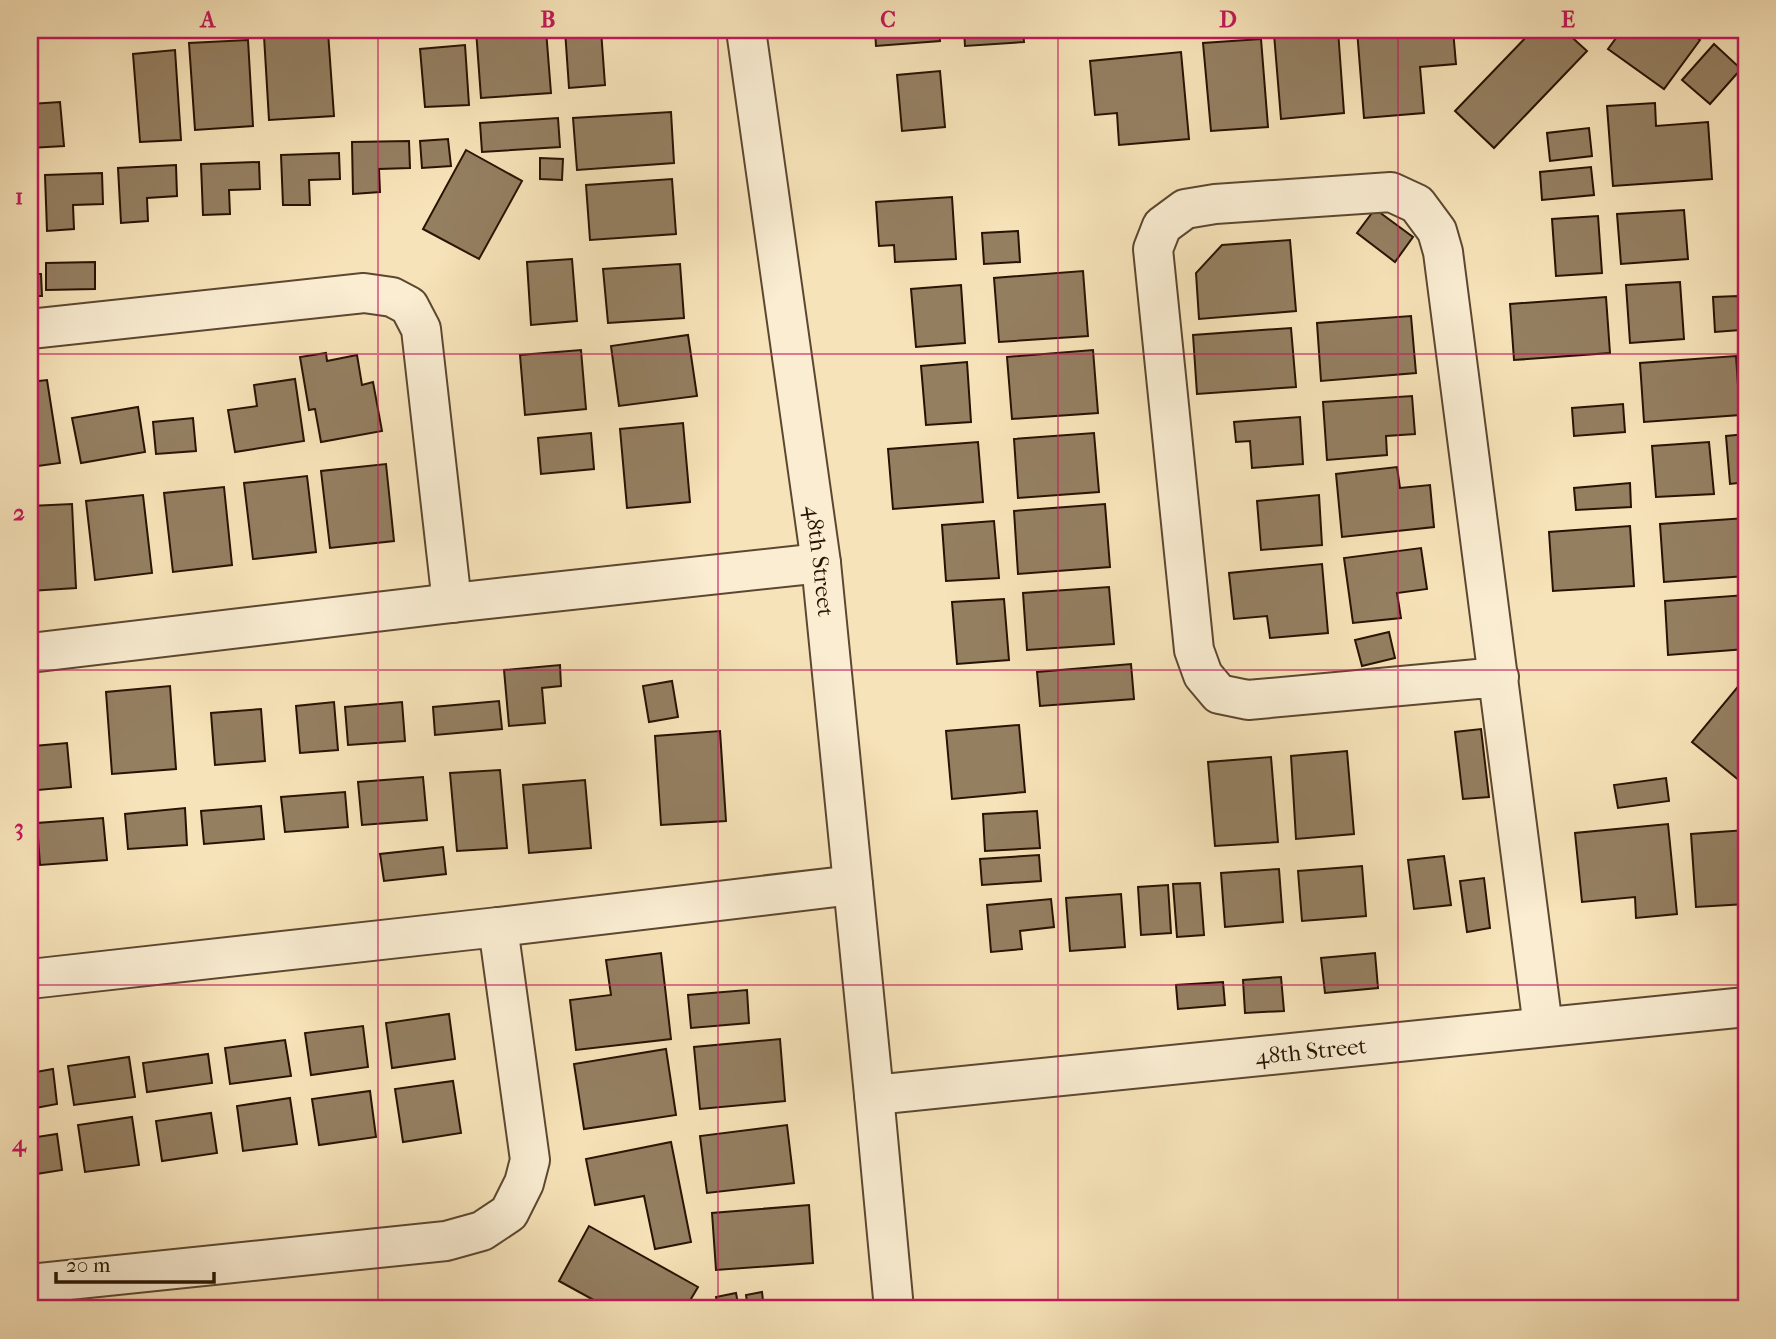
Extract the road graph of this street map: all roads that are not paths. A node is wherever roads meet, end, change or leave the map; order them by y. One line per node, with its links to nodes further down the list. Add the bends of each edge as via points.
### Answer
1 (746, 30): 3 (street, 48th Street)
2 (30, 329): 4 (street, via 364,293 409,306 421,329)
3 (821, 563): 4 (street); 7 (street, 48th Street)
4 (452, 603): 5 (street)
5 (30, 653)
6 (1499, 677): 6 (street, via 1437,231 1417,204 1391,192 1185,209 1162,226 1153,249 1194,650 1203,675 1219,694 1248,700); 11 (street)
7 (853, 885): 8 (street); 12 (street, 48th Street)
8 (498, 926): 9 (street); 13 (street, via 530,1160 509,1213 482,1231 446,1241)
9 (30, 979)
10 (1746, 1007): 11 (street, 48th Street)
11 (1543, 1027): 12 (street, 48th Street)
12 (874, 1095): 14 (street, 48th Street)
13 (30, 1284)
14 (894, 1309)

